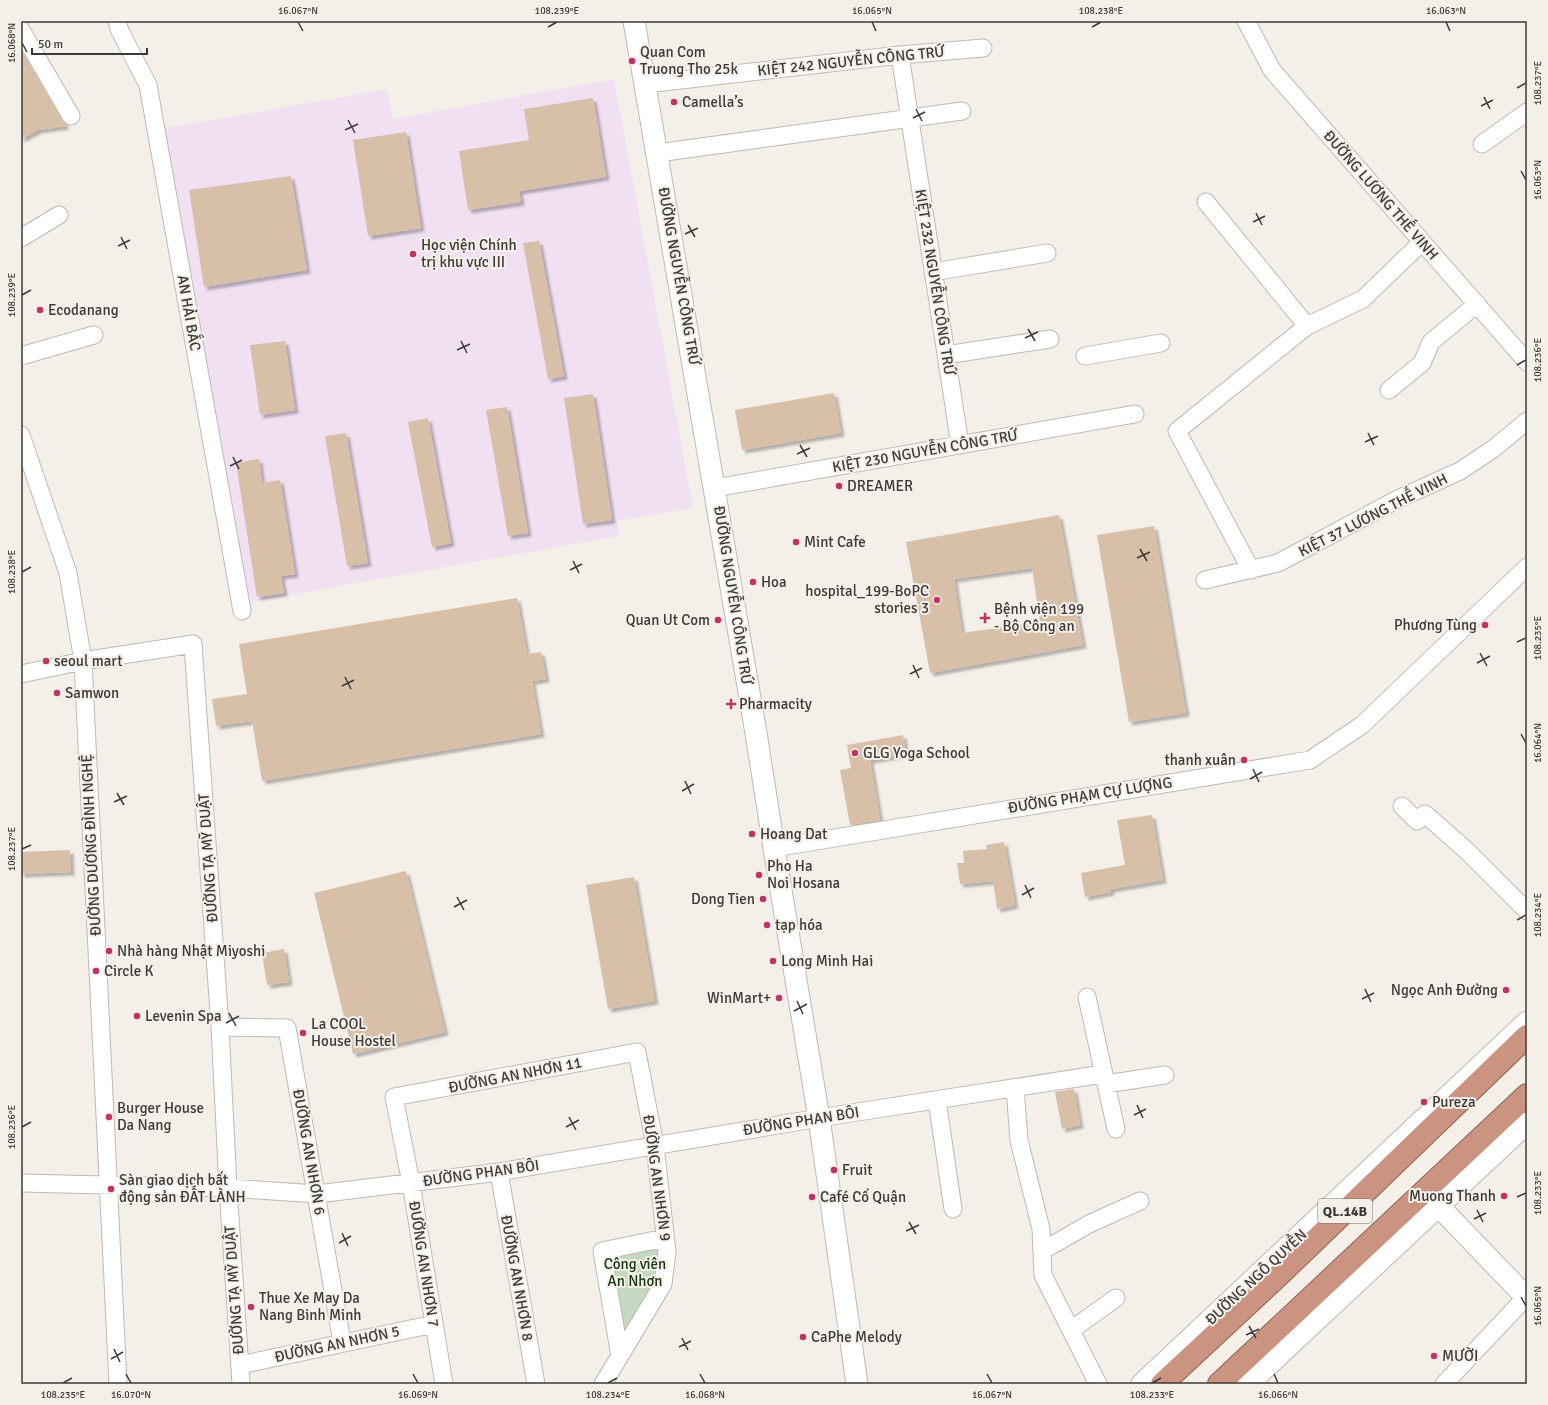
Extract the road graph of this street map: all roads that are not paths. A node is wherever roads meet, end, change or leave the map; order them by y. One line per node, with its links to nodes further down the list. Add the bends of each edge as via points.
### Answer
1 (117, 21): 38 (street, AN HẢI BẮC, via 148,85)
2 (634, 21): 7 (street, ĐƯỜNG NGUYỄN CÔNG TRỨ)
3 (1246, 21): 17 (street, ĐƯỜNG LƯƠNG THẾ VINH, via 1272,70)
4 (21, 30): 10 (street)
5 (983, 48): 6 (street, KIỆT 242 NGUYỄN CÔNG TRỨ)
6 (900, 55): 7 (street, KIỆT 242 NGUYỄN CÔNG TRỨ); 11 (street, KIỆT 232 NGUYỄN CÔNG TRỨ)
7 (646, 84): 13 (street, ĐƯỜNG NGUYỄN CÔNG TRỨ)
8 (962, 111): 11 (street)
9 (1527, 112): 12 (street)
10 (71, 116)
11 (910, 118): 13 (street); 19 (street, KIỆT 232 NGUYỄN CÔNG TRỨ)
12 (1482, 144)
13 (658, 153): 34 (street, ĐƯỜNG NGUYỄN CÔNG TRỨ)
14 (1206, 202): 21 (street)
15 (59, 215): 16 (street)
16 (21, 238)
17 (1422, 242): 20 (street, ĐƯỜNG LƯƠNG THẾ VINH); 21 (street, via 1363,299)
18 (1047, 253): 19 (street)
19 (933, 272): 25 (street, KIỆT 232 NGUYỄN CÔNG TRỨ)
20 (1477, 304): 28 (street, ĐƯỜNG LƯƠNG THẾ VINH); 29 (street, via 1431,342 1422,363)
21 (1307, 326): 36 (street, via 1178,432)
22 (94, 335): 26 (street)
23 (1050, 339): 25 (street)
24 (1161, 343): 27 (street)
25 (946, 355): 33 (street, KIỆT 232 NGUYỄN CÔNG TRỨ)
26 (21, 356)
27 (1085, 356)
28 (1527, 362)
29 (1389, 390)
30 (1135, 414): 33 (street, KIỆT 230 NGUYỄN CÔNG TRỨ)
31 (1527, 421): 36 (street, KIỆT 37 LƯƠNG THẾ VINH, via 1460,471 1396,500 1278,563)
32 (21, 435): 39 (street, ĐƯỜNG DƯƠNG ĐÌNH NGHỆ, via 68,573)
33 (960, 445): 34 (street, KIỆT 230 NGUYỄN CÔNG TRỨ)
34 (715, 488): 42 (street, ĐƯỜNG NGUYỄN CÔNG TRỨ)
35 (1527, 567): 42 (street, ĐƯỜNG PHẠM CỰ LƯỢNG, via 1362,725 1310,760)
36 (1251, 570): 37 (street, KIỆT 37 LƯƠNG THẾ VINH)
37 (1205, 580)
38 (242, 612)
39 (83, 662): 40 (street); 46 (street, ĐƯỜNG TẠ MỸ DUẬT, via 193,644); 62 (street, ĐƯỜNG DƯƠNG ĐÌNH NGHỆ)
40 (21, 674)
41 (1402, 806): 43 (street, via 1417,821 1425,814 1466,850)
42 (774, 848): 55 (street, ĐƯỜNG NGUYỄN CÔNG TRỨ)
43 (1527, 911)
44 (1088, 997): 50 (street)
45 (1527, 1022): 84 (street, ĐƯỜNG NGÔ QUYỀN)
46 (220, 1027): 63 (street, ĐƯỜNG TẠ MỸ DUẬT); 64 (street, ĐƯỜNG AN NHƠN 6, via 287,1028)
47 (1527, 1036): 85 (highway, ĐƯỜNG NGÔ QUYỀN / QL.14B)
48 (637, 1052): 53 (street, ĐƯỜNG AN NHƠN 11); 58 (street, ĐƯỜNG AN NHƠN 9)
49 (1165, 1075): 50 (street, ĐƯỜNG PHAN BÔI)
50 (1105, 1079): 51 (street, ĐƯỜNG PHAN BÔI); 57 (street)
51 (1015, 1088): 54 (street, ĐƯỜNG PHAN BÔI); 69 (street, via 1019,1140 1041,1229)
52 (1527, 1095): 65 (highway, QL.14B)
53 (394, 1097): 61 (street, ĐƯỜNG AN NHƠN 7)
54 (937, 1100): 55 (street, ĐƯỜNG PHAN BÔI); 67 (street)
55 (819, 1118): 58 (street, ĐƯỜNG PHAN BÔI); 82 (street, ĐƯỜNG NGUYỄN CÔNG TRỨ)
56 (1527, 1123): 65 (street)
57 (1116, 1129)
58 (655, 1146): 59 (street, ĐƯỜNG PHAN BÔI); 68 (street, ĐƯỜNG AN NHƠN 9)
59 (499, 1172): 61 (street, ĐƯỜNG PHAN BÔI); 80 (street, ĐƯỜNG AN NHƠN 8)
60 (21, 1183): 62 (street, ĐƯỜNG PHAN BÔI)
61 (411, 1183): 64 (street, ĐƯỜNG PHAN BÔI); 72 (street, ĐƯỜNG AN NHƠN 7)
62 (107, 1186): 63 (street, ĐƯỜNG PHAN BÔI); 77 (street, ĐƯỜNG DƯƠNG ĐÌNH NGHỆ)
63 (228, 1188): 64 (street, ĐƯỜNG PHAN BÔI); 76 (street, ĐƯỜNG TẠ MỸ DUẬT)
64 (317, 1194): 74 (street, ĐƯỜNG AN NHƠN 6)
65 (1431, 1198): 70 (street); 86 (highway, QL.14B); 87 (street)
66 (1140, 1201): 69 (street, via 1090,1224)
67 (953, 1209)
68 (665, 1238): 75 (street, ĐƯỜNG AN NHƠN 9, via 667,1252 663,1284); 75 (street, via 602,1250)
69 (1042, 1251): 73 (street, via 1043,1275)
70 (1527, 1297): 88 (street)
71 (1116, 1298): 73 (street)
72 (434, 1324): 74 (street, ĐƯỜNG AN NHƠN 5); 79 (street, ĐƯỜNG AN NHƠN 7)
73 (1071, 1330): 83 (street)
74 (342, 1342): 76 (street, ĐƯỜNG AN NHƠN 5)
75 (620, 1356): 81 (street, ĐƯỜNG AN NHƠN 9)
76 (240, 1365): 78 (street, ĐƯỜNG TẠ MỸ DUẬT)
77 (118, 1384)
78 (241, 1384)
79 (444, 1384)
80 (536, 1384)
81 (603, 1384)
82 (857, 1384)
83 (1098, 1384)
84 (1142, 1384)
85 (1162, 1384)
86 (1219, 1384)
87 (1248, 1384)
88 (1444, 1384)

